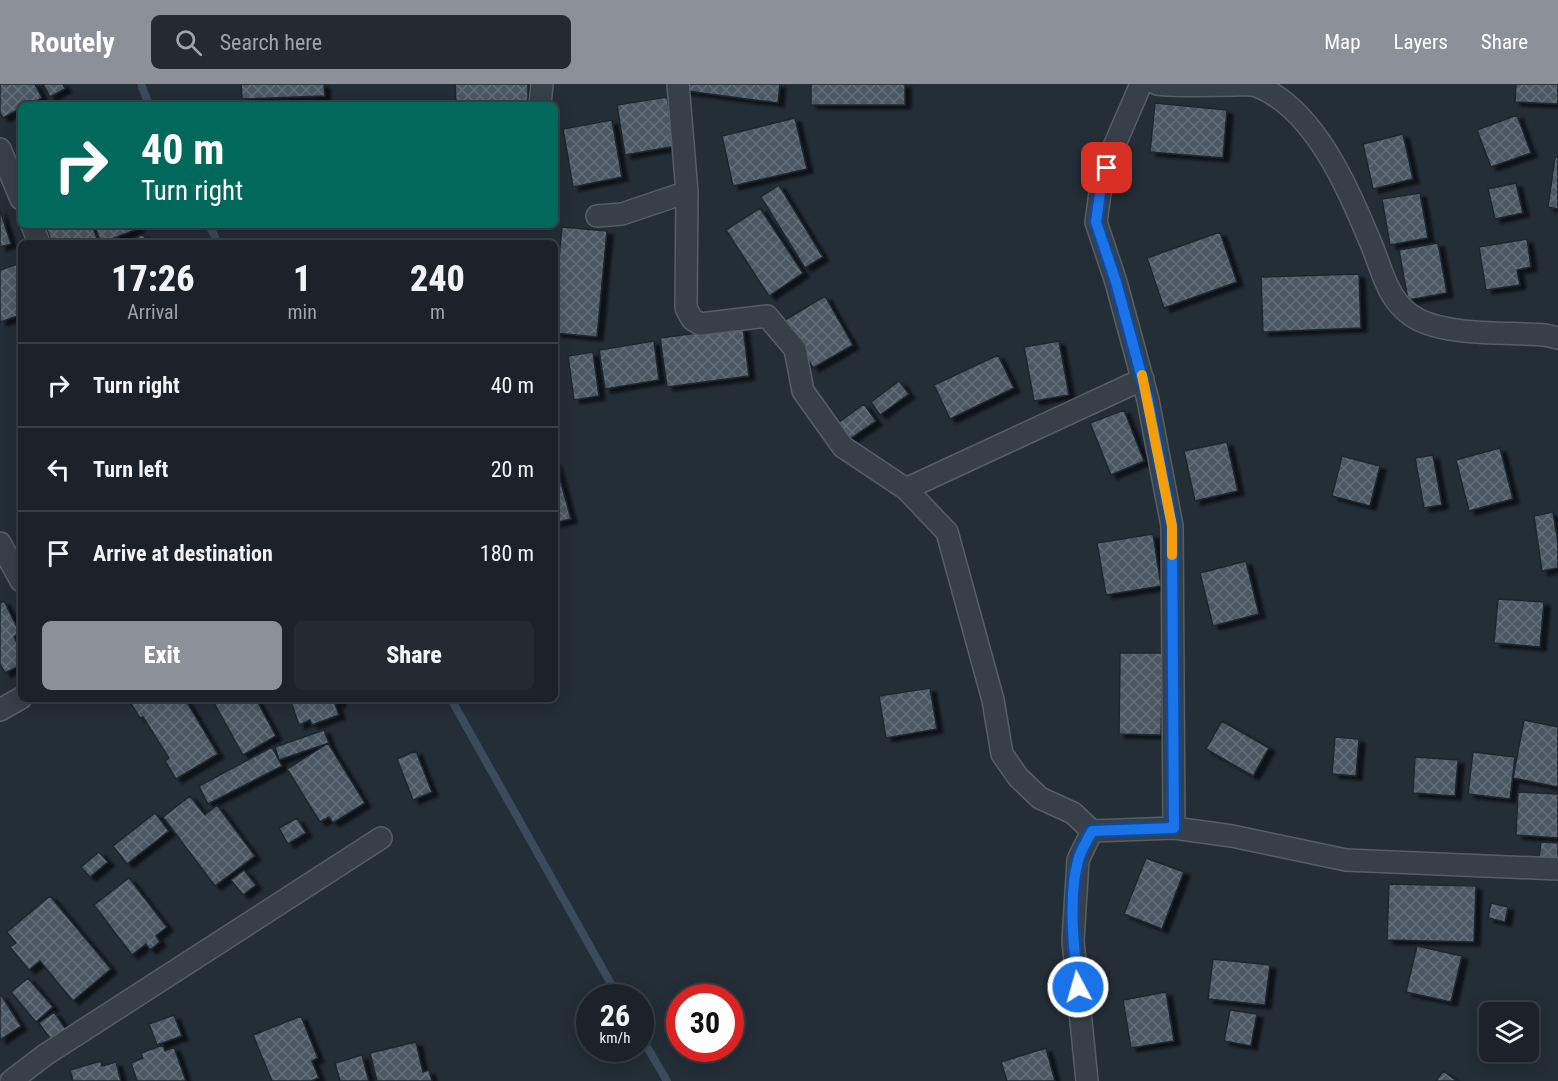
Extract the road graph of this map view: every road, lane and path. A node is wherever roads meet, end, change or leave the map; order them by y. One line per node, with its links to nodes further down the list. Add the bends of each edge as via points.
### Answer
1 (542, 84): 6 (street)
2 (678, 84): 9 (street)
3 (1141, 84): 12 (street, via 1104,177 1096,222)
4 (1158, 84): 5 (street)
5 (1256, 85): 11 (street, via 1300,117 1322,144 1371,243 1387,290 1402,308 1418,320 1443,328)
6 (540, 102)
7 (0, 149): 8 (street)
8 (18, 192)
9 (687, 192): 10 (street, via 622,214); 13 (street, via 686,309 692,319 700,324 767,316 795,349 803,391 843,447)
10 (597, 216)
11 (1558, 338)
12 (1143, 379): 13 (street); 18 (street, via 1172,526)
13 (906, 489): 19 (street, via 947,532 953,546 993,700 1002,754 1040,798 1073,813)
14 (0, 543): 15 (street)
15 (18, 576)
16 (18, 700): 17 (street)
17 (0, 710)
18 (1174, 828): 19 (street); 21 (street, via 1346,860)
19 (1092, 831): 23 (street, via 1078,860 1073,941)
20 (381, 838): 22 (street, via 45,1055)
21 (1558, 869)
22 (11, 1081)
23 (1087, 1081)

